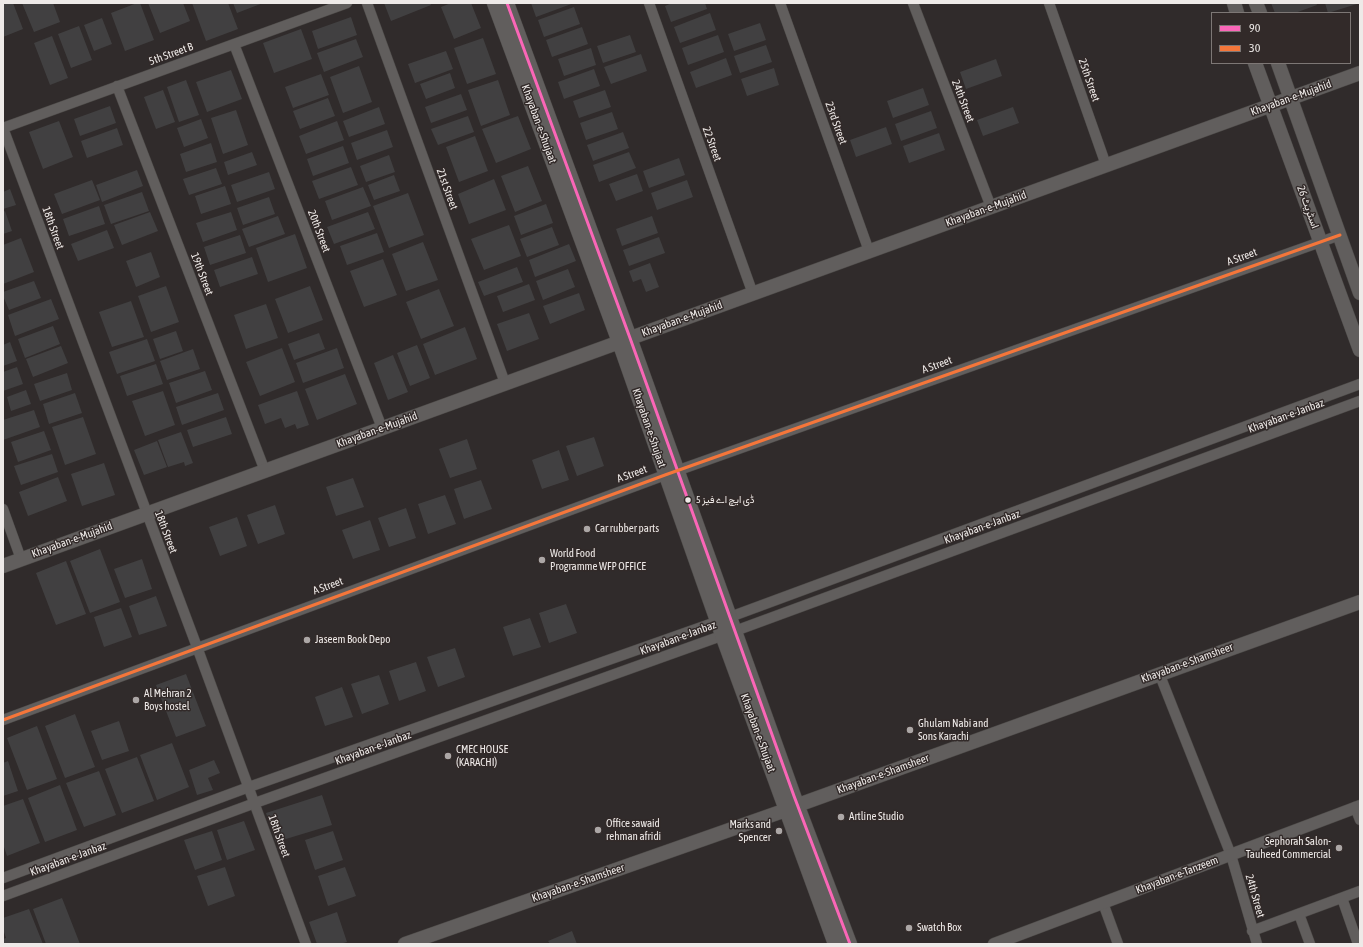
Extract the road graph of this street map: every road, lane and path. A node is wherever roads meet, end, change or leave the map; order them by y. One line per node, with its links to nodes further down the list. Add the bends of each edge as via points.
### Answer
1 (347, 3): 9 (street, 5th Street B)
2 (367, 3): 26 (street, 21st Street)
3 (494, 3): 24 (main road, Khayaban-e-Shujaat)
4 (507, 3): 24 (main road, Khayaban-e-Shujaat)
5 (649, 3): 23 (street, 22 Street)
6 (780, 3): 21 (street, 23rd Street)
7 (914, 3): 18 (street, 24th Street)
8 (1049, 3): 17 (street, 25th Street)
9 (234, 44): 13 (street, 5th Street B); 29 (street, 20th Street)
10 (1255, 64): 15 (main road, اسٹریٹ 26)
11 (1278, 64): 14 (main road, اسٹریٹ 26)
12 (1360, 73): 14 (main road, Khayaban-e-Mujahid)
13 (117, 86): 16 (street, 5th Street B); 30 (street, 19th Street)
14 (1291, 98): 15 (main road, Khayaban-e-Mujahid); 19 (main road, اسٹریٹ 26)
15 (1270, 106): 17 (main road, Khayaban-e-Mujahid); 20 (main road, اسٹریٹ 26)
16 (3, 128): 33 (street, 18th Street)
17 (1106, 165): 18 (main road, Khayaban-e-Mujahid)
18 (991, 207): 21 (main road, Khayaban-e-Mujahid)
19 (1340, 235): 20 (street, A Street); 22 (main road, اسٹریٹ 26)
20 (1321, 242): 25 (main road, اسٹریٹ 26); 31 (street, A Street)
21 (869, 251): 23 (main road, Khayaban-e-Mujahid)
22 (1360, 293)
23 (753, 294): 24 (main road, Khayaban-e-Mujahid)
24 (624, 340): 26 (main road, Khayaban-e-Mujahid); 31 (main road, Khayaban-e-Shujaat)
25 (1360, 350)
26 (505, 383): 29 (main road, Khayaban-e-Mujahid)
27 (1360, 384): 37 (street, Khayaban-e-Janbaz)
28 (1360, 402): 37 (street, Khayaban-e-Janbaz)
29 (382, 428): 30 (main road, Khayaban-e-Mujahid)
30 (265, 471): 33 (main road, Khayaban-e-Mujahid)
31 (672, 473): 37 (main road, Khayaban-e-Shujaat); 38 (street, A Street)
32 (3, 509): 34 (street)
33 (146, 514): 34 (main road, Khayaban-e-Mujahid); 38 (street, 18th Street)
34 (21, 559): 35 (main road, Khayaban-e-Mujahid)
35 (3, 566)
36 (1360, 602): 39 (main road, Khayaban-e-Shamsheer)
37 (726, 626): 41 (street, Khayaban-e-Janbaz); 42 (street, Khayaban-e-Janbaz); 44 (main road, Khayaban-e-Shujaat)
38 (197, 647): 40 (street, A Street); 41 (street, 18th Street)
39 (1159, 674): 44 (main road, Khayaban-e-Shamsheer); 46 (street, 24th Street)
40 (3, 720)
41 (249, 787): 42 (street, 18th Street); 47 (street, Khayaban-e-Janbaz)
42 (255, 804): 49 (street, Khayaban-e-Janbaz); 54 (street, 18th Street)
43 (1357, 806): 45 (street); 46 (street, Khayaban-e-Tanzeem)
44 (792, 807): 55 (main road, Khayaban-e-Shamsheer); 56 (main road, Khayaban-e-Shujaat); 57 (main road, Khayaban-e-Shujaat)
45 (1360, 820)
46 (1231, 855): 51 (street, Khayaban-e-Tanzeem); 53 (street, 24th Street)
47 (3, 878)
48 (1360, 891): 50 (street)
49 (3, 896)
50 (1342, 898): 52 (street); 62 (street)
51 (1103, 903): 58 (street, Khayaban-e-Tanzeem); 59 (street)
52 (1299, 914): 53 (street); 61 (street)
53 (1252, 931): 60 (street, 24th Street)
54 (306, 944)
55 (405, 944)
56 (835, 944)
57 (850, 944)
58 (994, 944)
59 (1118, 944)
60 (1257, 944)
61 (1310, 944)
62 (1358, 944)

